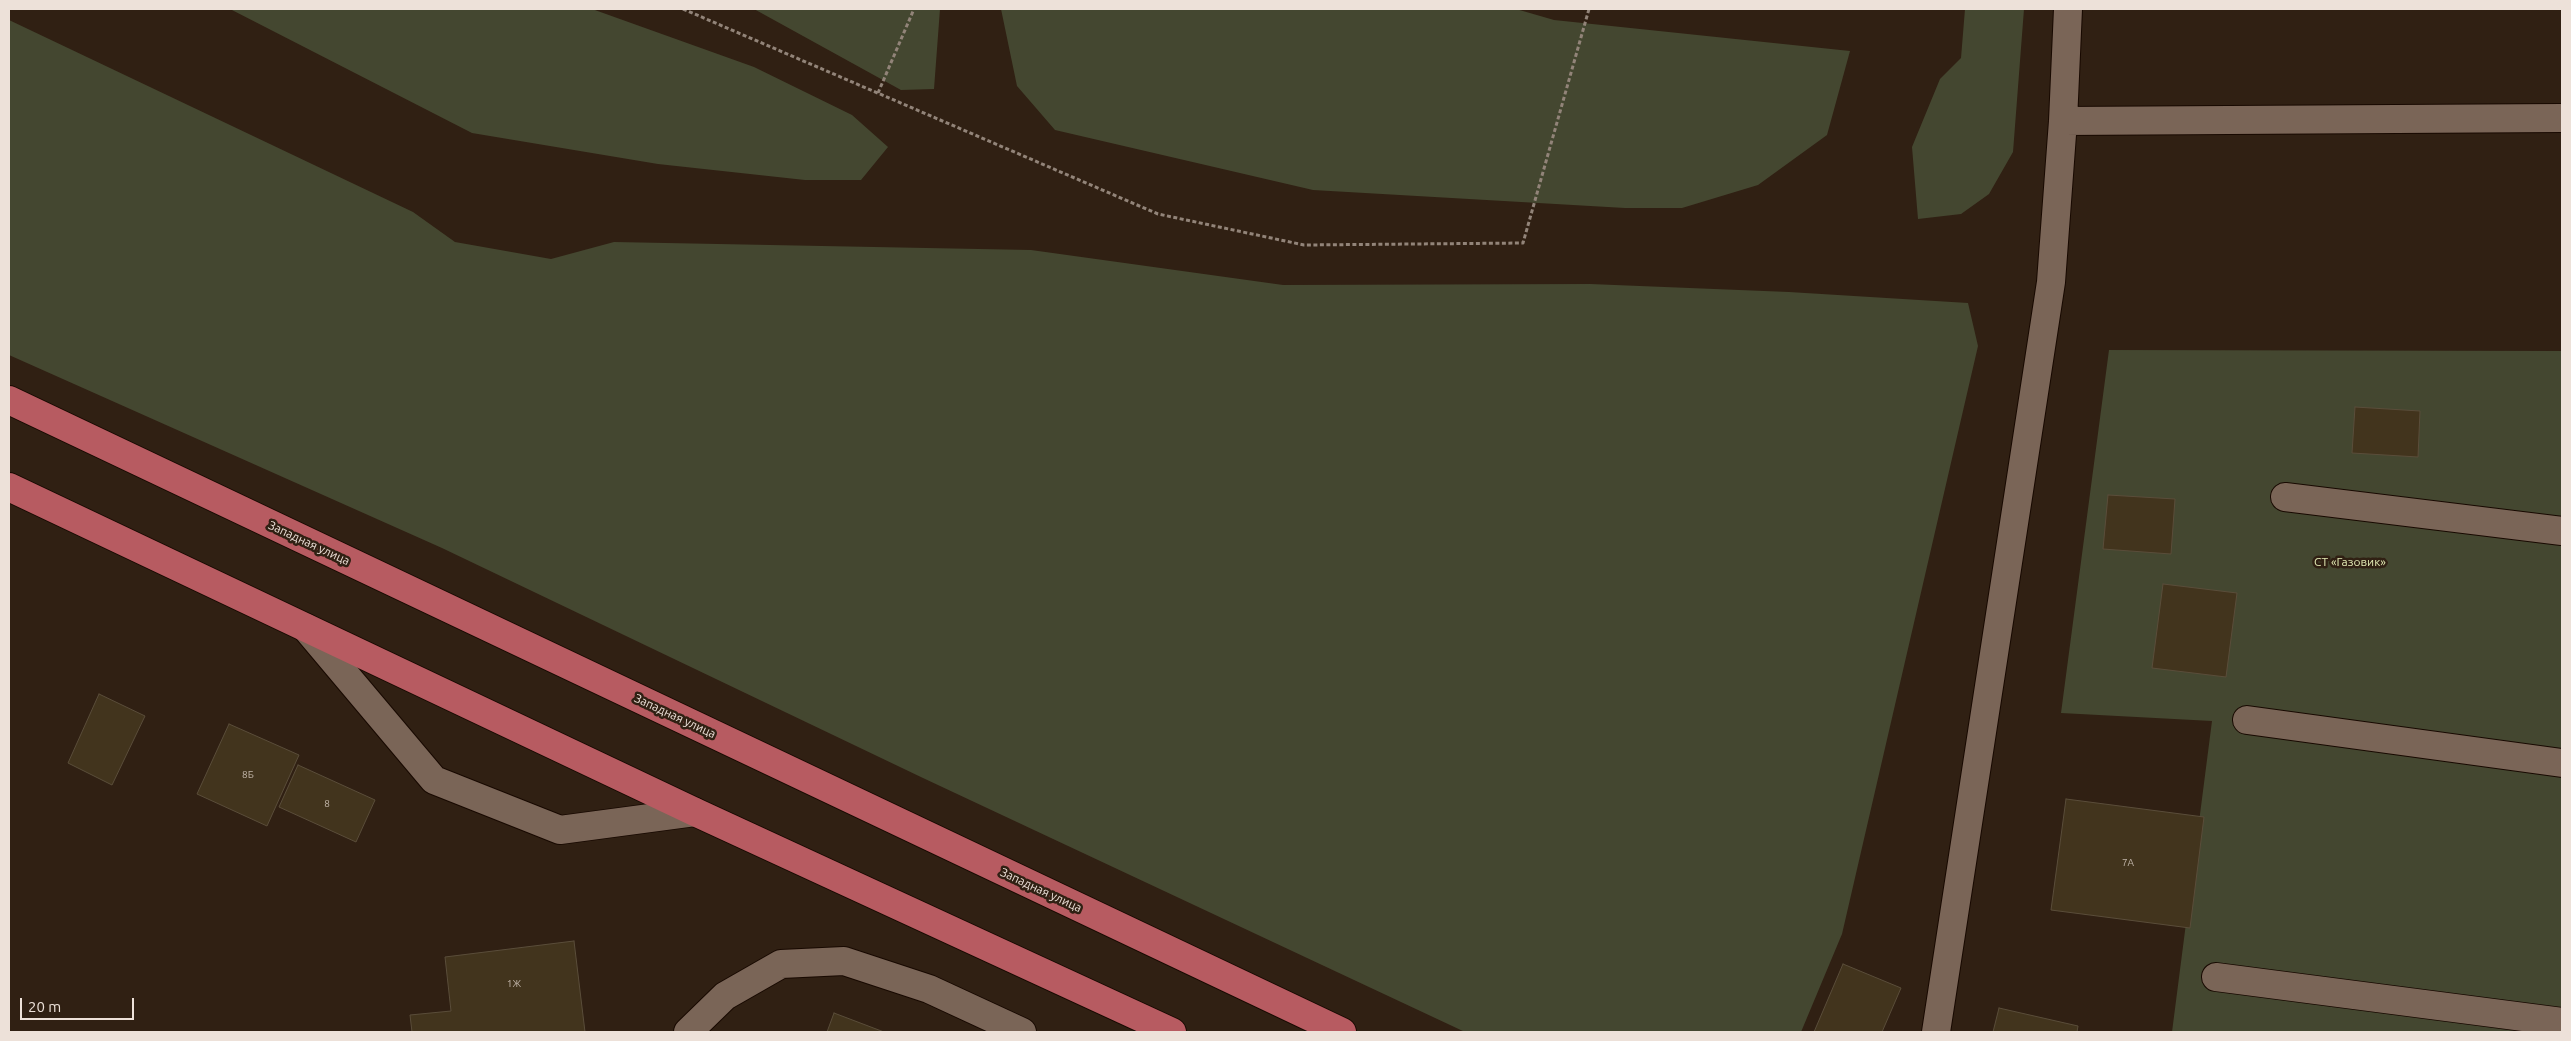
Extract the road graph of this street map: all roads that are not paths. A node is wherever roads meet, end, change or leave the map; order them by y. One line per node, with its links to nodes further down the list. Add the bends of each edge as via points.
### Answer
1 (2068, 9): 3 (street)
2 (2562, 118): 3 (street)
3 (2063, 121): 18 (street, via 2051,282)
4 (9, 400): 17 (main road, Западная улица)
5 (9, 487): 8 (main road)
6 (2285, 497): 7 (street)
7 (2562, 531)
8 (306, 628): 11 (main road); 11 (street, via 434,780 560,830)
9 (2247, 720): 10 (street)
10 (2562, 763)
11 (695, 812): 16 (main road)
12 (2216, 977): 13 (street)
13 (2562, 1022)
14 (688, 1032): 15 (street, via 725,996 781,964 844,961 929,988)
15 (1022, 1032)
16 (1172, 1032)
17 (1342, 1032)
18 (1936, 1032)

